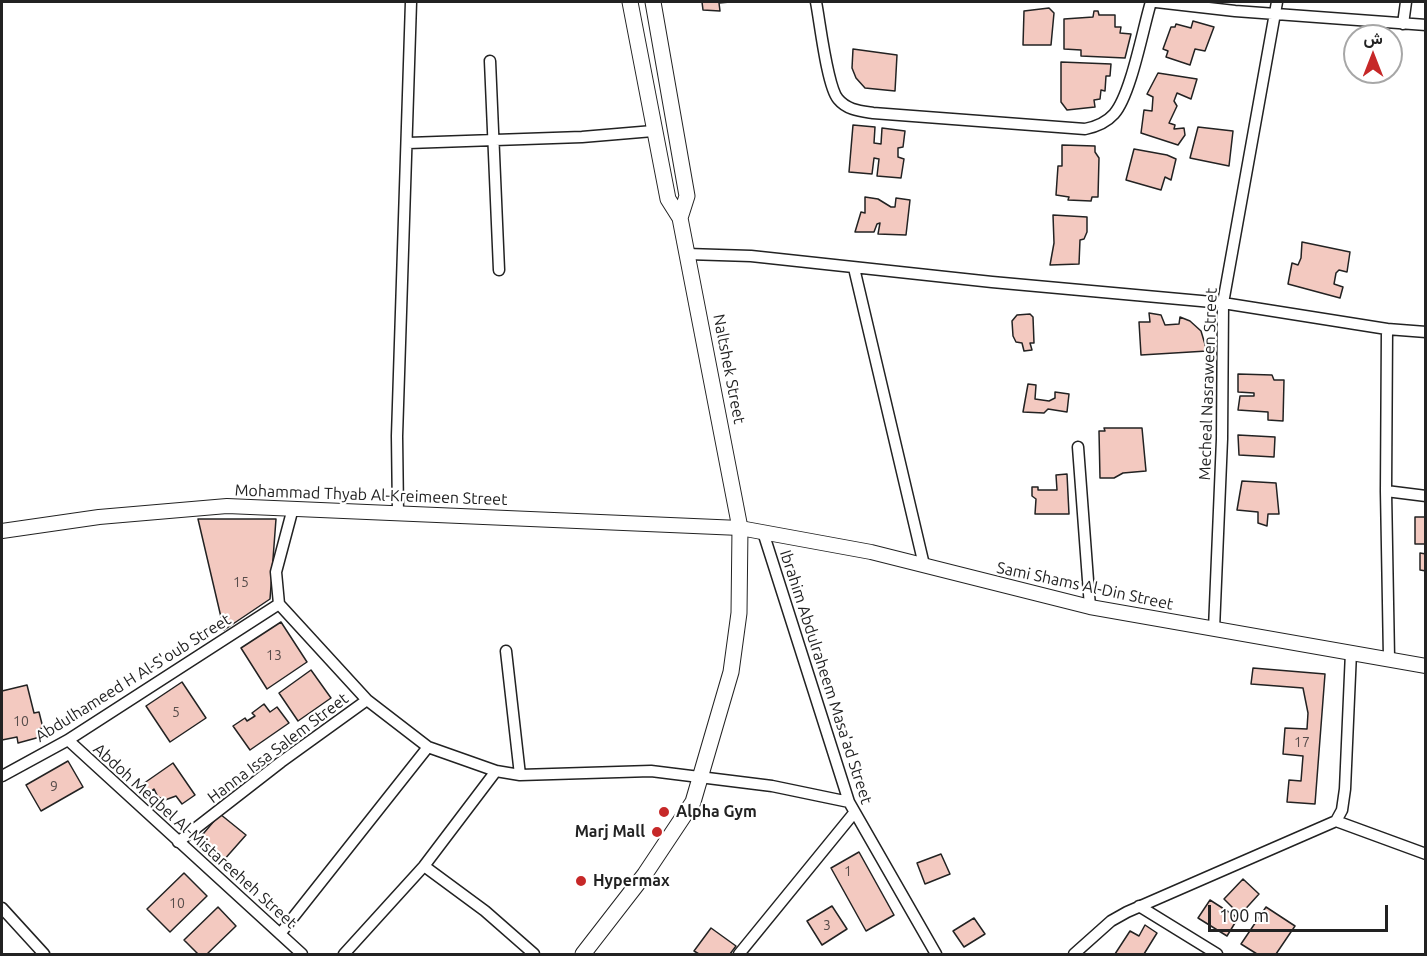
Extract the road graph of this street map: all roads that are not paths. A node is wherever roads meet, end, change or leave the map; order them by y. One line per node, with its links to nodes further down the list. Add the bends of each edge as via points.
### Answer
1 (411, 2): 14 (street)
2 (630, 2): 12 (main road, Naltshek Street)
3 (653, 2): 15 (main road, Naltshek Street, via 687,196)
4 (816, 2): 5 (street, via 831,81 837,98 846,106 873,113 1084,129 1107,121 1118,108)
5 (1151, 2)
6 (1156, 2): 8 (street)
7 (1406, 2): 9 (street)
8 (1276, 7): 9 (street); 19 (street, Mecheal Nasraween Street)
9 (1403, 24): 10 (street)
10 (1425, 25)
11 (490, 61): 13 (street)
12 (653, 131): 13 (street); 15 (main road, Naltshek Street, via 668,199)
13 (492, 140): 14 (street); 18 (street)
14 (408, 143): 26 (street, via 397,436)
15 (680, 218): 16 (main road, Naltshek Street)
16 (687, 254): 17 (street, via 751,256); 27 (main road, Naltshek Street)
17 (854, 268): 19 (street); 30 (street)
18 (499, 270)
19 (1223, 303): 20 (street); 33 (street, Mecheal Nasraween Street)
20 (1387, 329): 21 (street); 23 (street)
21 (1425, 332)
22 (1078, 447): 32 (street)
23 (1386, 491): 24 (street); 36 (street)
24 (1425, 496)
25 (293, 508): 26 (street, Mohammad Thyab Al-Kreimeen Street); 28 (street, Mohammad Thyab Al-Kreimeen Street, via 227,506 165,510); 31 (street, via 276,572)
26 (398, 513): 27 (street, Mohammad Thyab Al-Kreimeen Street)
27 (740, 528): 29 (street, Sami Shams Al-Din Street); 44 (main road, Naltshek Street, via 739,613 731,672)
28 (2, 531)
29 (763, 532): 30 (street, Sami Shams Al-Din Street); 45 (street, Ibrahim Abdulraheem Masa'ad Street)
30 (924, 565): 32 (street, Sami Shams Al-Din Street)
31 (279, 604): 38 (street); 39 (street, Abdulhameed H Al-S'oub Street)
32 (1090, 607): 33 (street, Sami Shams Al-Din Street)
33 (1214, 628): 35 (street, Sami Shams Al-Din Street)
34 (506, 651): 42 (street)
35 (1351, 652): 36 (street, Sami Shams Al-Din Street); 47 (street, via 1345,789)
36 (1389, 658): 37 (street, Sami Shams Al-Din Street)
37 (1425, 666)
38 (367, 700): 40 (street); 48 (street, Hanna Issa Salem Street)
39 (68, 740): 43 (street, Abdulhameed H Al-S'oub Street); 48 (street, Abdoh Meqbel Al-Mistareeheh Street)
40 (428, 747): 41 (street); 53 (street)
41 (496, 771): 42 (street); 50 (street)
42 (520, 775): 44 (street, via 651,771)
43 (2, 776)
44 (702, 779): 45 (street, via 780,788); 58 (main road, Naltshek Street, via 678,829)
45 (849, 802): 46 (street, Ibrahim Abdulraheem Masa'ad Street)
46 (854, 813): 59 (street); 60 (street, Ibrahim Abdulraheem Masa'ad Street)
47 (1336, 820): 49 (street); 51 (street)
48 (178, 842): 53 (street, Abdoh Meqbel Al-Mistareeheh Street)
49 (1425, 854)
50 (424, 866): 56 (street); 57 (street)
51 (1139, 906): 61 (street, via 1112,921); 62 (street)
52 (2, 908): 54 (street)
53 (280, 934): 55 (street, Abdoh Meqbel Al-Mistareeheh Street)
54 (44, 954)
55 (302, 954)
56 (344, 954)
57 (534, 954)
58 (583, 954)
59 (739, 954)
60 (936, 954)
61 (1074, 954)
62 (1217, 954)

